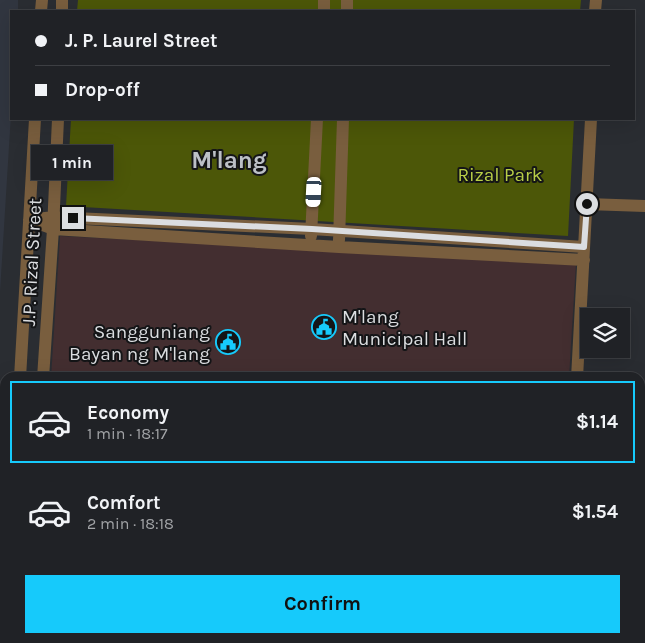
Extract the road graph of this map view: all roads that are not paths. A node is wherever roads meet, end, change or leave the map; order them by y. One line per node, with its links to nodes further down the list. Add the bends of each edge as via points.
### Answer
1 (35, 120): 8 (street, J.P. Rizal Street)
2 (58, 120): 9 (street, J.P. Rizal Street)
3 (317, 120): 10 (street)
4 (343, 120): 11 (street)
5 (591, 120): 6 (street)
6 (587, 204): 7 (street); 14 (street)
7 (645, 206)
8 (29, 220): 9 (street); 15 (street, J.P. Rizal Street)
9 (53, 223): 10 (street); 12 (street); 16 (street, J.P. Rizal Street)
10 (312, 229): 11 (street); 12 (street)
11 (340, 231): 13 (street); 14 (street)
12 (310, 245): 13 (street)
13 (339, 247): 14 (street)
14 (584, 253): 17 (street)
15 (20, 372)
16 (43, 372)
17 (577, 372)

